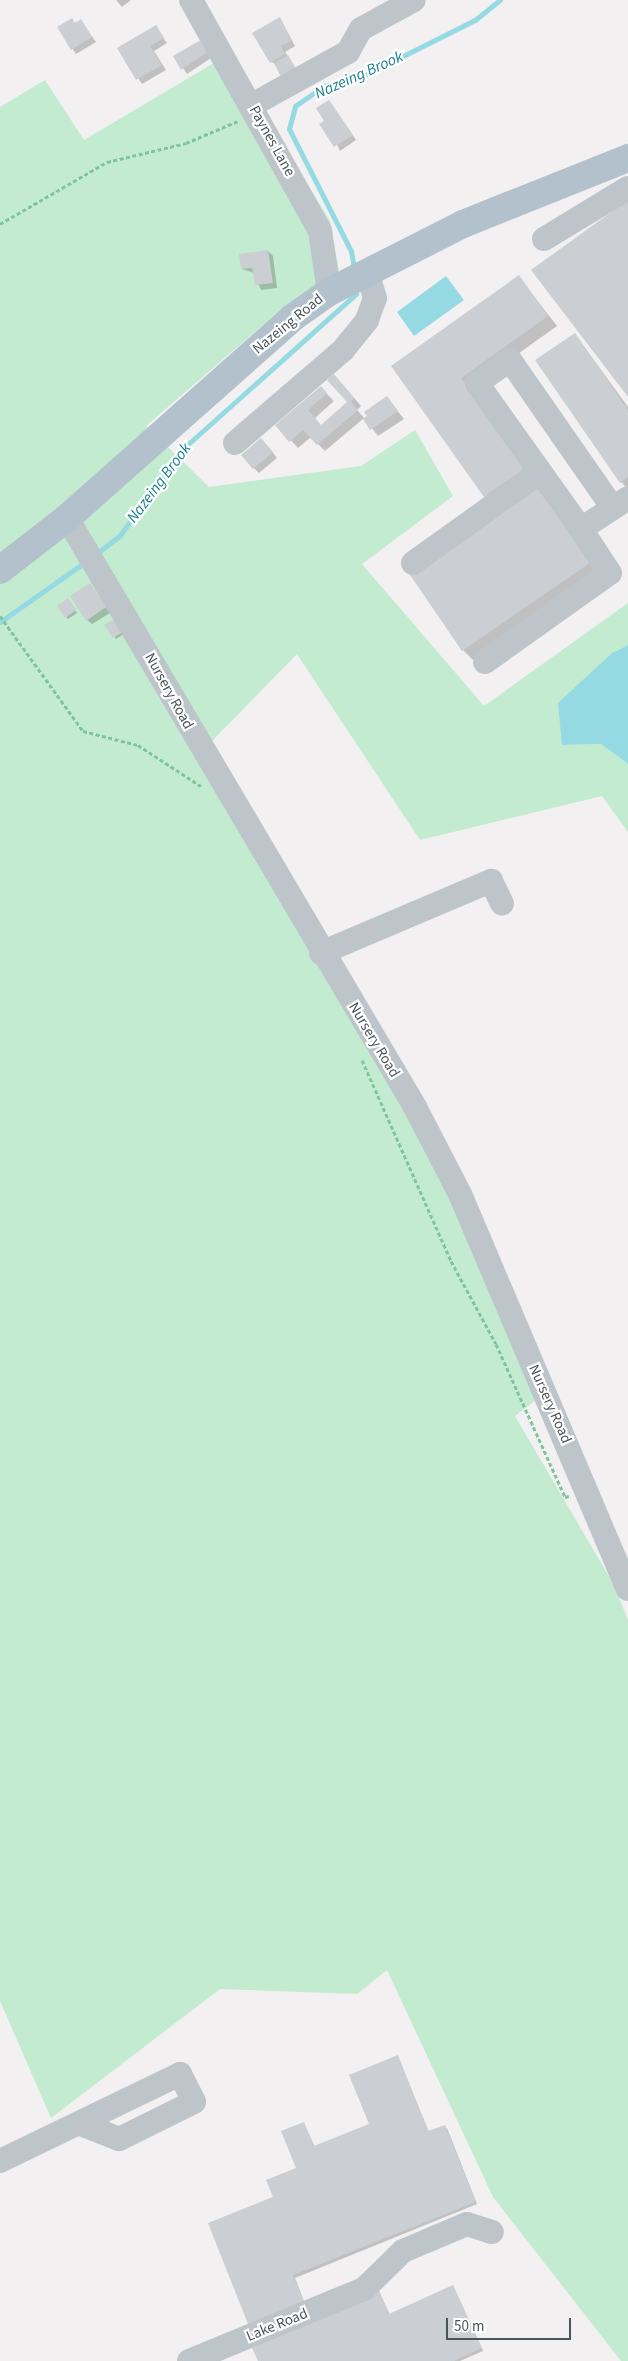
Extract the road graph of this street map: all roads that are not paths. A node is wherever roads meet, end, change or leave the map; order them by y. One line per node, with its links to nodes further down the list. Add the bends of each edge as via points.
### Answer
1 (191, 0): 3 (street, Paynes Lane)
2 (414, 0): 3 (street, via 360,29 348,52)
3 (254, 109): 8 (street, Paynes Lane, via 320,231)
4 (628, 158): 7 (main road, Nazeing Road, via 471,221)
5 (628, 188): 6 (street)
6 (544, 239)
7 (368, 271): 8 (main road, Nazeing Road); 9 (street, via 375,298 367,320 343,350)
8 (329, 292): 12 (main road, Nazeing Road, via 256,349)
9 (235, 443)
10 (540, 472): 11 (street, via 477,383 510,360); 13 (street); 14 (street)
11 (621, 503): 13 (street)
12 (67, 518): 15 (main road, Nazeing Road); 18 (street, Nursery Road, via 93,556)
13 (581, 530): 16 (street, via 610,573)
14 (413, 563)
15 (0, 570)
16 (485, 662)
17 (502, 904): 18 (street, via 490,881)
18 (321, 953): 19 (street, Nursery Road, via 414,1107 460,1194)
19 (628, 1589)
20 (81, 2124): 21 (street)
21 (0, 2161)
22 (492, 2232): 23 (street, Lake Road, via 467,2224 403,2251 364,2289)
23 (189, 2361)

